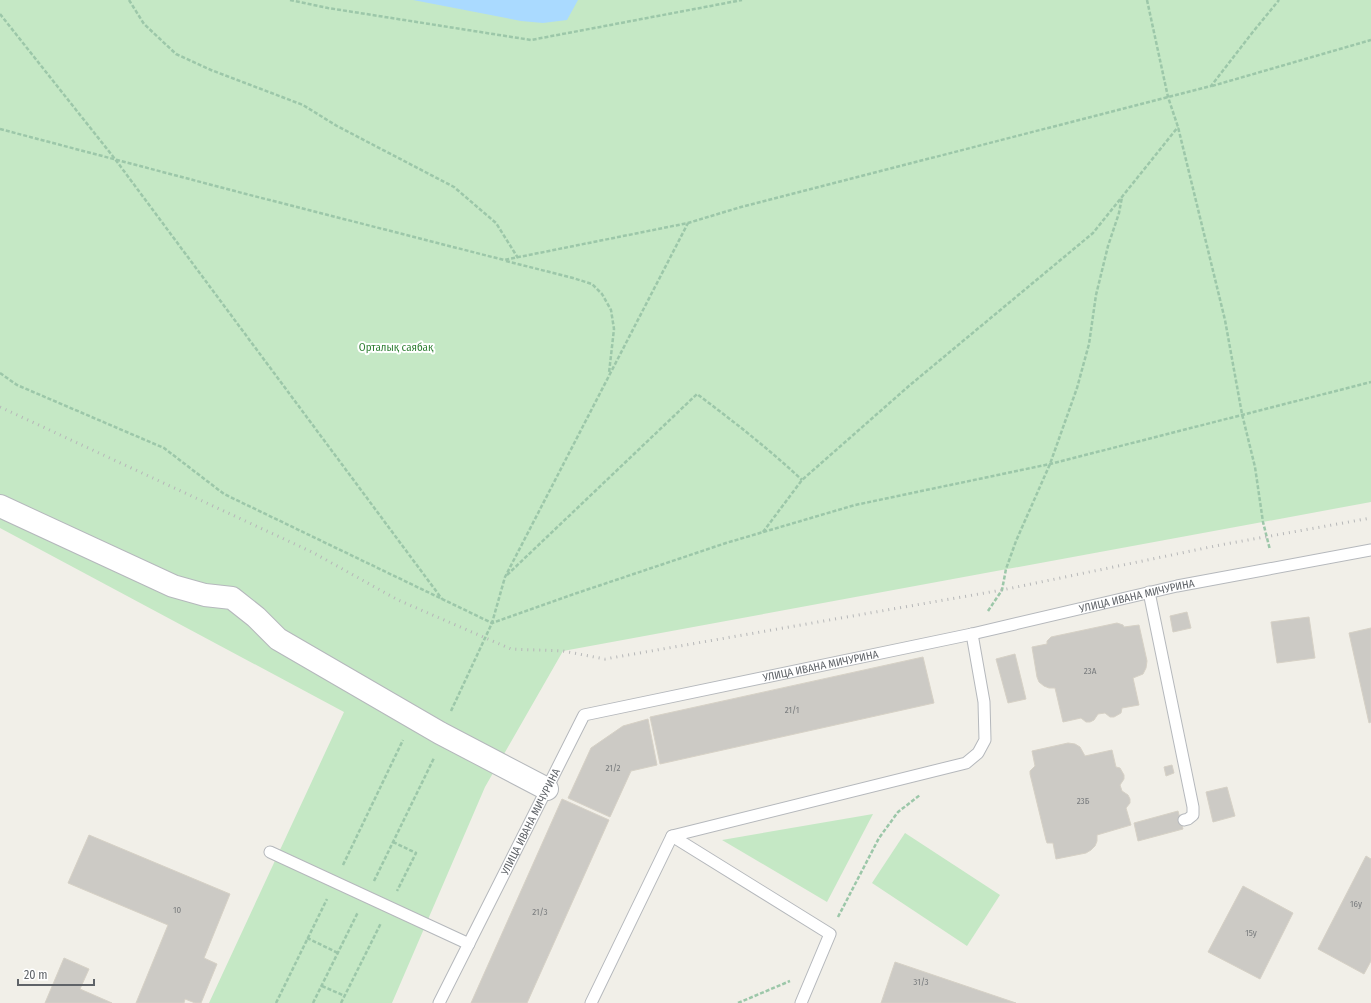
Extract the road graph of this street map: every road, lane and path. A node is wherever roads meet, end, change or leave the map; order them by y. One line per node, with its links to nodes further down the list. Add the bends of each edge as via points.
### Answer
1 (129, 0): 15 (path, via 144,24 176,54 303,105 337,126 454,187 496,223)
2 (290, 0): 3 (path, via 531,40)
3 (742, 0)
4 (1147, 0): 9 (path)
5 (1279, 0): 8 (path)
6 (0, 14): 12 (path)
7 (1371, 40): 8 (path)
8 (1211, 86): 9 (path)
9 (1168, 97): 10 (path); 14 (path)
10 (1178, 126): 13 (path); 20 (path, via 1225,320)
11 (0, 129): 12 (path)
12 (115, 159): 16 (path); 29 (path)
13 (1122, 196): 21 (path, via 1096,295 1087,351 1077,388); 22 (path, via 1092,233)
14 (688, 223): 15 (path); 18 (path)
15 (518, 258): 16 (path)
16 (504, 260): 18 (path, via 592,284 602,294 610,310 614,329)
17 (0, 373): 29 (path, via 17,385 164,448 224,494)
18 (609, 377): 27 (path)
19 (1371, 382): 20 (path)
20 (1242, 414): 21 (path); 26 (path, via 1256,467 1263,522)
21 (1050, 464): 24 (path, via 856,504); 31 (path, via 1016,541 1002,590)
22 (802, 480): 24 (path); 27 (path, via 782,460 697,394)
23 (0, 506): 32 (street, via 173,586 232,598 256,616 278,639)
24 (762, 532): 30 (path)
25 (1371, 550): 26 (lane, УЛИЦА ИВАНА МИЧУРИНА)
26 (1274, 568): 28 (lane, УЛИЦА ИВАНА МИЧУРИНА)
27 (505, 577): 30 (path)
28 (1149, 592): 31 (lane, УЛИЦА ИВАНА МИЧУРИНА); 36 (lane, via 1193,807 1193,815)
29 (442, 600): 30 (path)
30 (492, 623): 33 (path)
31 (972, 634): 34 (lane, УЛИЦА ИВАНА МИЧУРИНА, via 584,715); 37 (lane, via 984,702 984,740 978,753 966,763)
32 (414, 718): 33 (street); 39 (path)
33 (443, 735): 34 (street); 40 (path)
34 (547, 789): 43 (lane, УЛИЦА ИВАНА МИЧУРИНА)
35 (924, 791): 41 (path, via 898,812 879,838)
36 (1184, 820)
37 (672, 836): 41 (lane); 51 (lane)
38 (270, 852): 39 (lane)
39 (334, 882): 40 (lane); 42 (path)
40 (366, 896): 43 (lane); 44 (path)
41 (830, 934): 45 (lane)
42 (307, 938): 44 (path); 48 (path)
43 (469, 944): 50 (lane, УЛИЦА ИВАНА МИЧУРИНА)
44 (338, 953): 46 (path)
45 (815, 968): 52 (path); 53 (lane)
46 (322, 986): 47 (path); 49 (path)
47 (345, 996)
48 (276, 1003)
49 (313, 1003)
50 (439, 1003)
51 (591, 1003)
52 (738, 1003)
53 (801, 1003)

